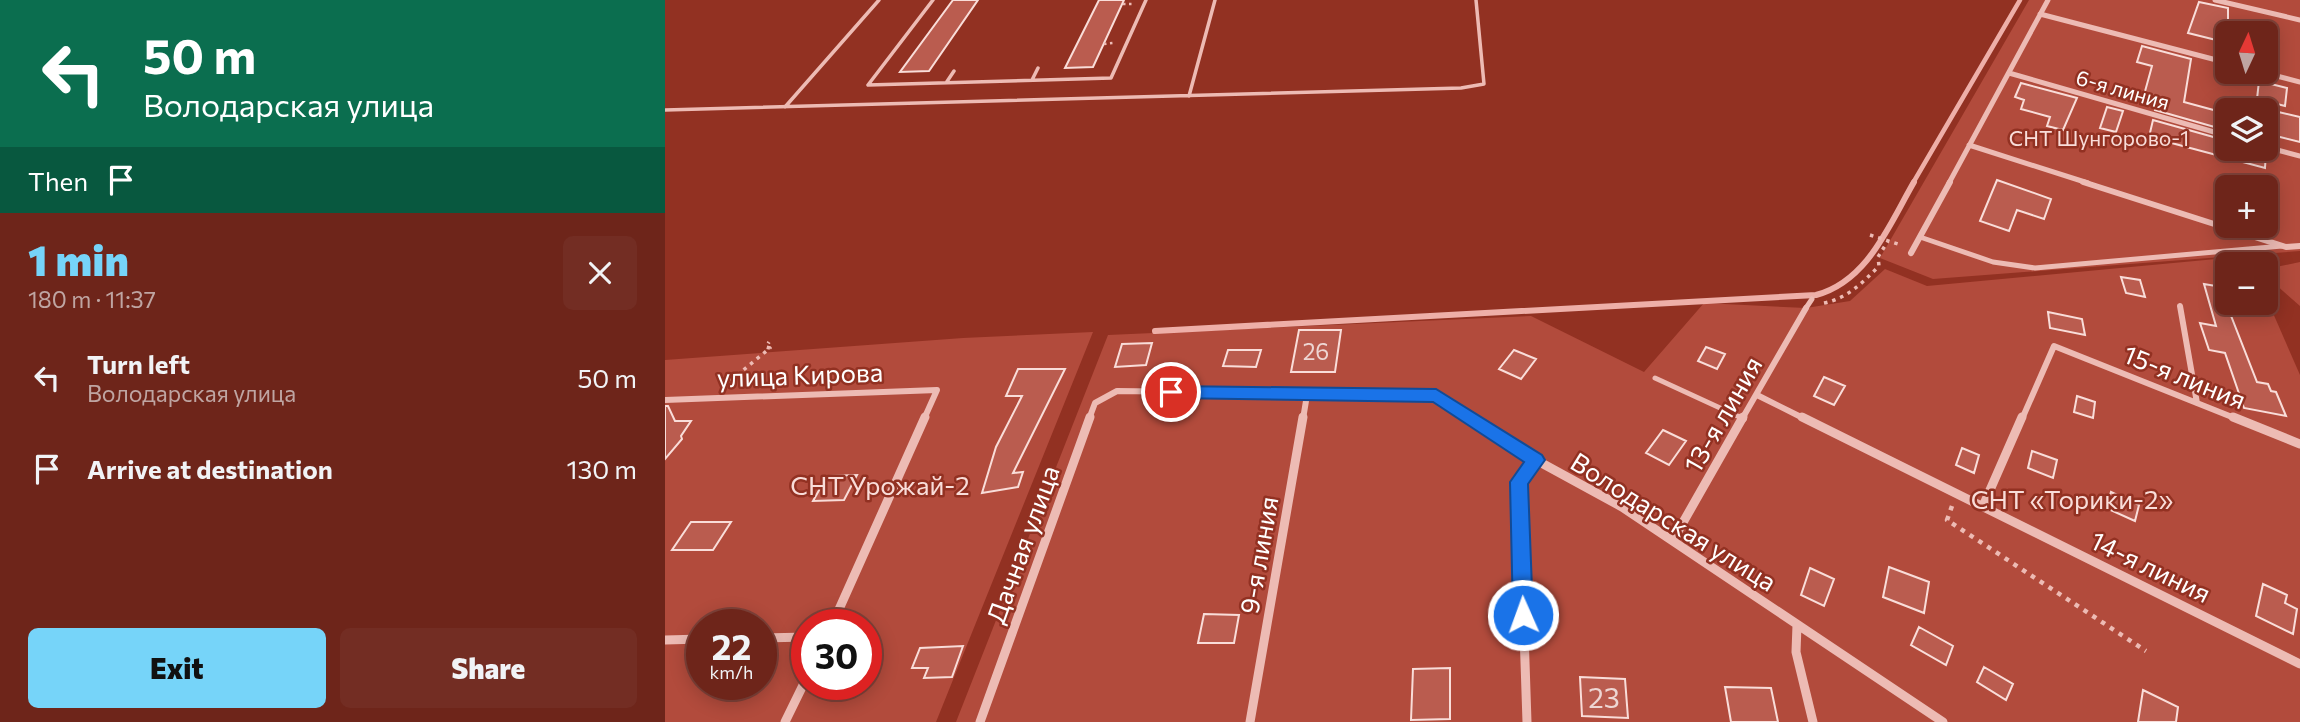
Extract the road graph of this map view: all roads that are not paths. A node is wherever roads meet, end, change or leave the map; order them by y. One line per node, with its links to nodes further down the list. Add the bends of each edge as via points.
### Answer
1 (879, 0): 19 (lane)
2 (933, 0): 17 (lane, via 868,85)
3 (1146, 0): 15 (lane, via 1111,78)
4 (1215, 0): 18 (lane)
5 (1476, 0): 18 (lane, via 1484,84)
6 (2048, 0): 8 (street)
7 (2215, 0): 9 (street)
8 (2040, 14): 10 (street); 13 (street)
9 (2300, 20)
10 (2215, 60)
11 (1038, 68): 15 (lane)
12 (954, 71): 17 (lane)
13 (2009, 72): 21 (street, 6-я линия); 22 (street)
14 (2279, 77): 16 (street)
15 (1032, 80): 17 (lane)
16 (2300, 82)
17 (946, 83)
18 (1189, 96): 19 (lane)
19 (785, 107): 20 (lane)
20 (665, 110)
21 (2215, 132)
22 (1969, 145): 25 (street); 27 (street)
23 (2278, 150): 24 (street)
24 (2300, 156)
25 (1920, 237): 27 (lane, via 1982,259 2035,268); 28 (street)
26 (2300, 246): 27 (street)
27 (2284, 247)
28 (1911, 253)
29 (1809, 304): 34 (street, 13-я линия)
30 (2180, 306): 36 (street)
31 (1655, 378): 37 (lane)
32 (1117, 391): 33 (street, Володарская улица); 49 (street, Дачная улица, via 1095,403)
33 (1307, 395): 39 (street, Володарская улица, via 1436,396); 50 (street, 9-я линия)
34 (1757, 395): 37 (street, 13-я линия); 40 (street, 14-я линия)
35 (665, 400): 42 (street, улица Кирова, via 937,390)
36 (2197, 403): 38 (street, 15-я линия); 40 (street, 15-я линия, via 2055,346)
37 (1744, 419): 41 (street, 13-я линия)
38 (2300, 444)
39 (1536, 460): 41 (street, Володарская улица); 51 (street, via 1519,482)
40 (1983, 506): 46 (street, 14-я линия)
41 (1673, 540): 43 (street, Володарская улица)
42 (839, 609)
43 (1797, 625): 52 (street, via 1796,652); 53 (street, Володарская улица)
44 (686, 639): 45 (street)
45 (665, 640)
46 (2300, 664)
47 (796, 700): 48 (street)
48 (785, 722)
49 (980, 722)
50 (1250, 722)
51 (1527, 722)
52 (1813, 722)
53 (1943, 722)

